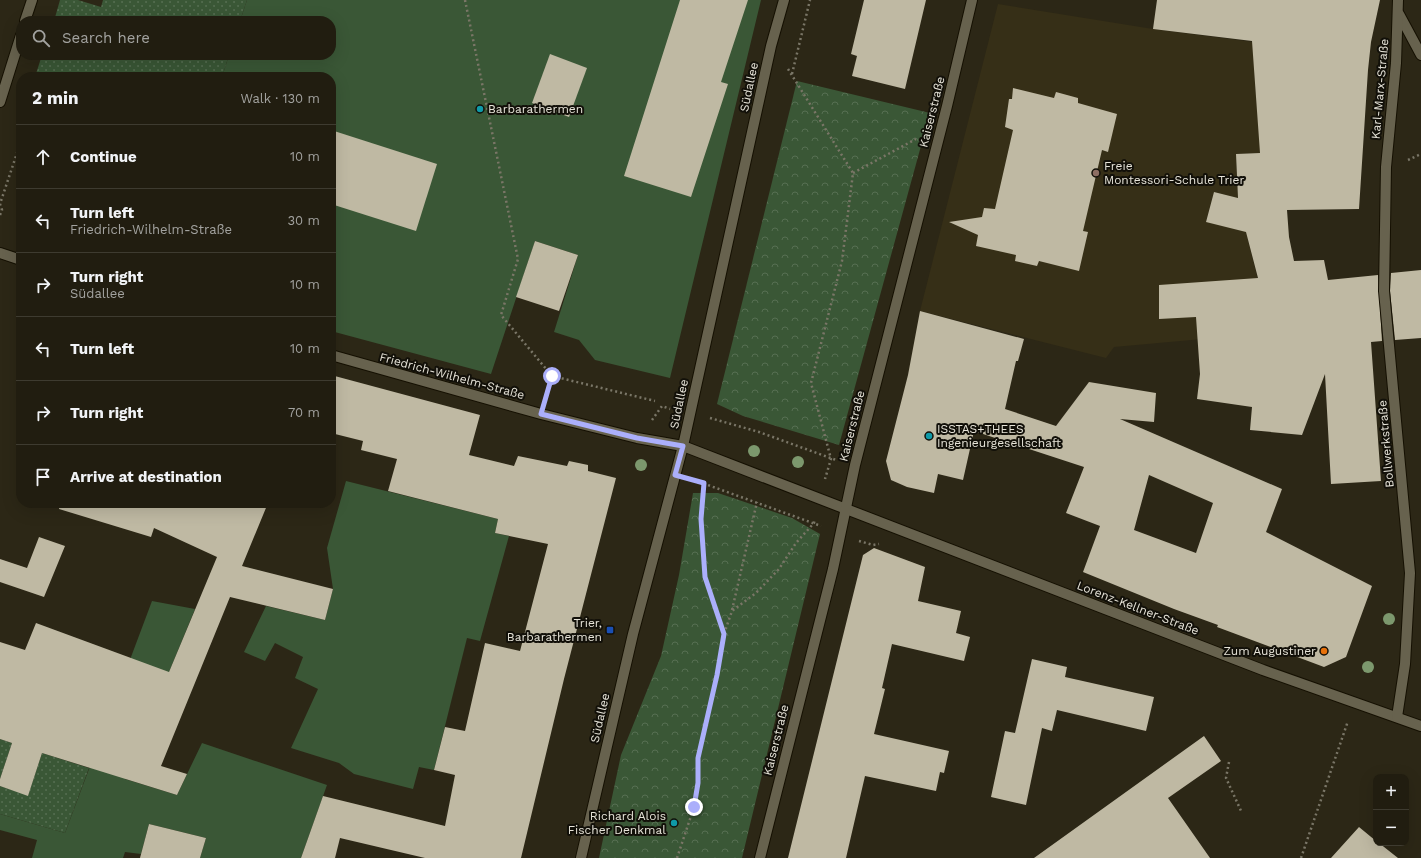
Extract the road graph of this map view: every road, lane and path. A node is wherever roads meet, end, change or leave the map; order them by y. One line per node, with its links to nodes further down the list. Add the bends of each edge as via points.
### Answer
1 (32, 0): 8 (street)
2 (465, 0): 22 (path, via 518,259 501,315)
3 (784, 0): 26 (street, Südallee, via 771,46)
4 (810, 0): 17 (path, via 792,75)
5 (972, 0): 12 (street, Kaiserstraße)
6 (1398, 0): 7 (street, Karl-Marx-Straße)
7 (1399, 14): 10 (street, Karl-Marx-Straße); 16 (street, Karl-Marx-Straße)
8 (27, 16)
9 (16, 51): 11 (street)
10 (1421, 55)
11 (0, 102)
12 (942, 126): 17 (path); 33 (street, Kaiserstraße)
13 (1421, 154): 15 (path)
14 (16, 156): 18 (path, via 0,204)
15 (1404, 161)
16 (1386, 167): 41 (street, Bollwerkstraße, via 1384,291 1410,573 1405,664)
17 (853, 173): 28 (path, via 842,261 811,383)
18 (0, 215)
19 (0, 253): 20 (street)
20 (16, 258)
21 (336, 356): 25 (street, Friedrich-Wilhelm-Straße)
22 (552, 376): 23 (path); 25 (path)
23 (655, 401)
24 (662, 406): 26 (path)
25 (541, 414): 27 (street, Friedrich-Wilhelm-Straße, via 637,438)
26 (690, 414): 27 (street, Südallee); 28 (path, via 759,432)
27 (683, 446): 29 (street, Südallee); 31 (street, Friedrich-Wilhelm-Straße)
28 (831, 459): 31 (path)
29 (675, 475): 30 (path); 45 (street, Südallee, via 633,634)
30 (704, 483): 32 (path); 39 (path, via 701,519 705,577)
31 (819, 498): 33 (street, Lorenz-Kellner-Straße); 34 (path)
32 (757, 502): 34 (path); 38 (path)
33 (846, 509): 40 (street, Lorenz-Kellner-Straße, via 1263,670); 47 (street, Kaiserstraße, via 834,570)
34 (814, 523): 35 (path); 38 (path, via 796,543 779,569 756,593)
35 (823, 528)
36 (862, 543): 37 (path, via 873,546)
37 (880, 544)
38 (732, 611): 39 (path)
39 (724, 634): 46 (path, via 698,758 698,783 694,807)
40 (1353, 701): 41 (street, Lorenz-Kellner-Straße); 48 (path)
41 (1397, 717): 42 (street, Lorenz-Kellner-Straße)
42 (1421, 726)
43 (1229, 762): 44 (path, via 1226,778)
44 (1242, 812)
45 (581, 858)
46 (677, 858)
47 (760, 858)
48 (1301, 858)

